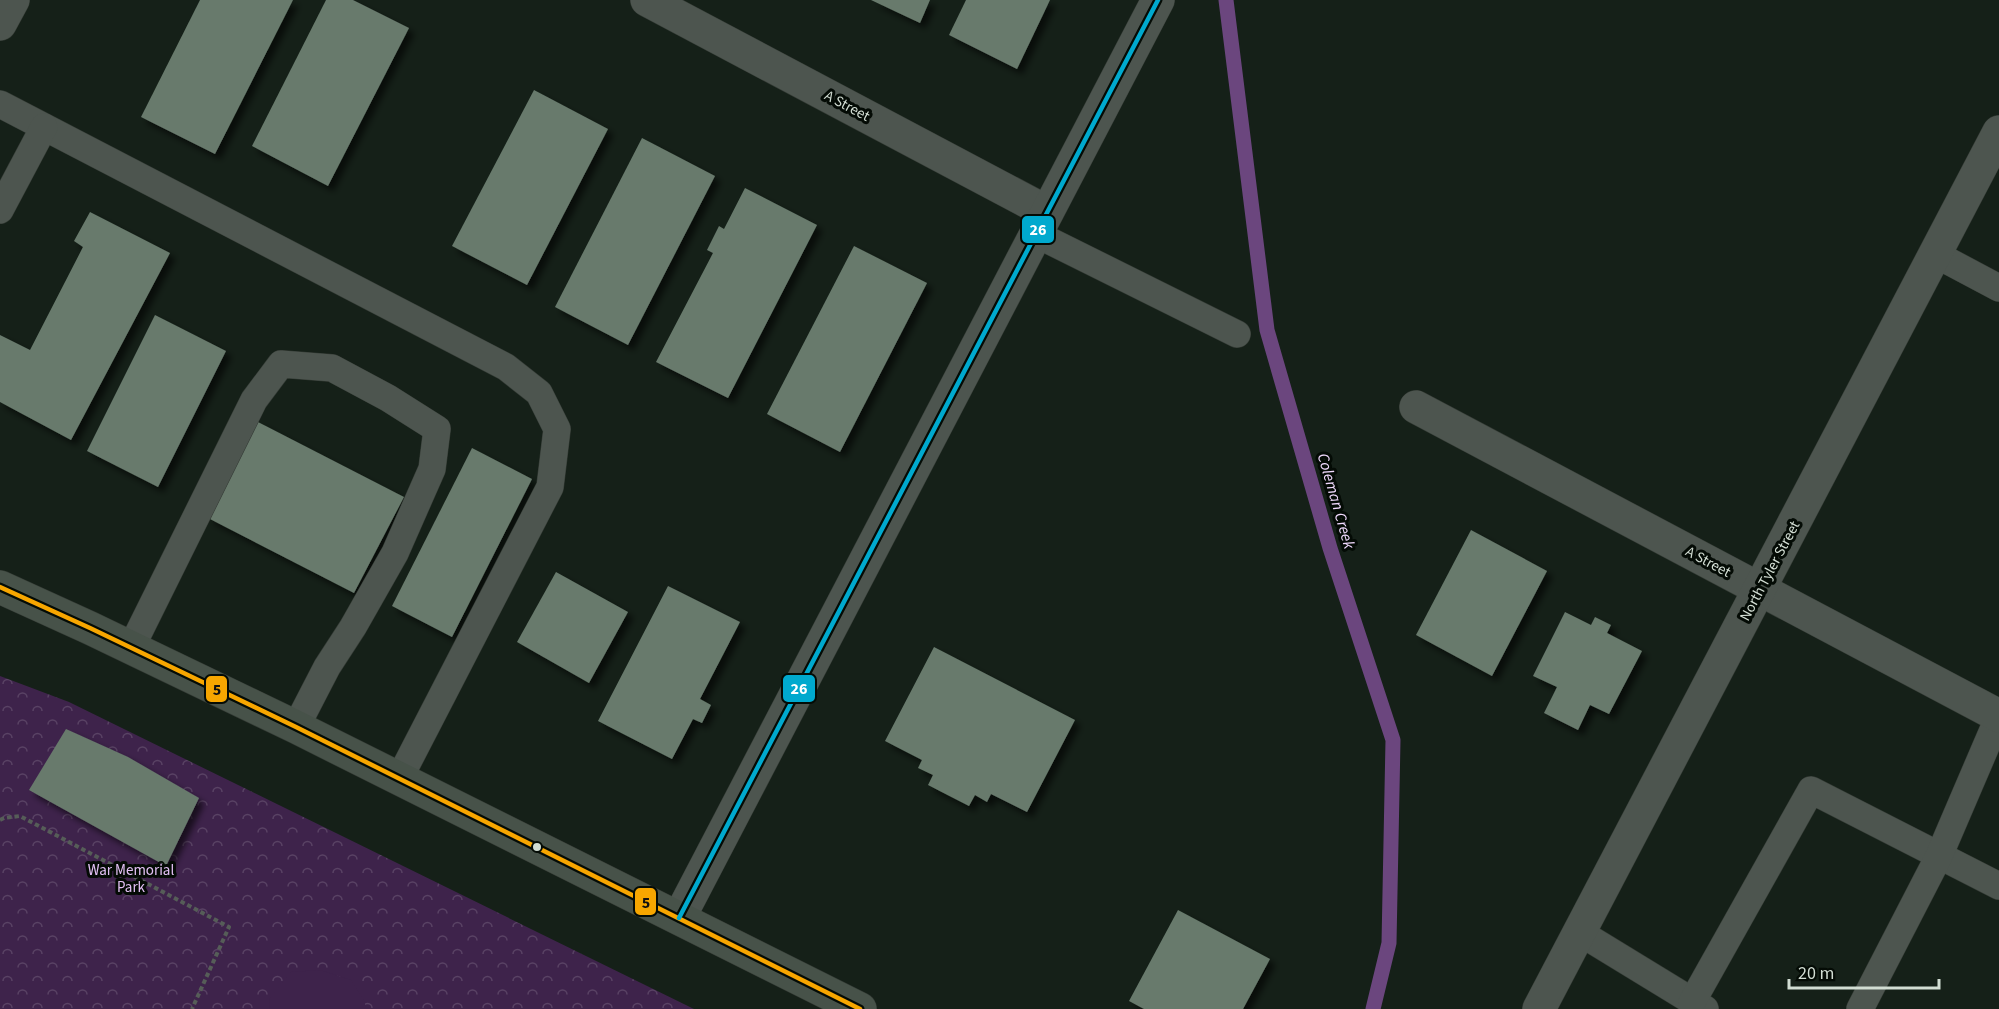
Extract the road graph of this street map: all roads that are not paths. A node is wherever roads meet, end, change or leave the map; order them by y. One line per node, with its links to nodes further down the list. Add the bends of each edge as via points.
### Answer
1 (13, 0): 4 (street)
2 (647, 0): 9 (street, A Street)
3 (1158, 0): 9 (street)
4 (0, 24)
5 (0, 104): 6 (lane)
6 (44, 127): 8 (lane); 19 (lane, via 506,367 539,393 557,429 550,487)
7 (1999, 132): 10 (street, North Tyler Street)
8 (0, 210)
9 (1042, 223): 12 (lane); 22 (street)
10 (1935, 254): 11 (lane); 15 (street, North Tyler Street)
11 (1999, 288)
12 (1237, 334)
13 (1416, 407): 15 (street, A Street)
14 (0, 587): 16 (main road)
15 (1760, 590): 17 (street, A Street); 23 (street, North Tyler Street)
16 (131, 648): 18 (main road); 18 (lane, via 254,400 281,364 332,368 437,429 432,470 395,552)
17 (1999, 716): 20 (lane)
18 (296, 727): 19 (main road)
19 (399, 779): 22 (main road)
20 (1939, 856): 21 (lane); 24 (lane, via 1811,790); 27 (lane)
21 (1999, 886)
22 (680, 918): 25 (main road)
23 (1579, 932): 24 (lane); 26 (street, North Tyler Street)
24 (1698, 1006)
25 (860, 1009)
26 (1539, 1009)
27 (1860, 1009)

